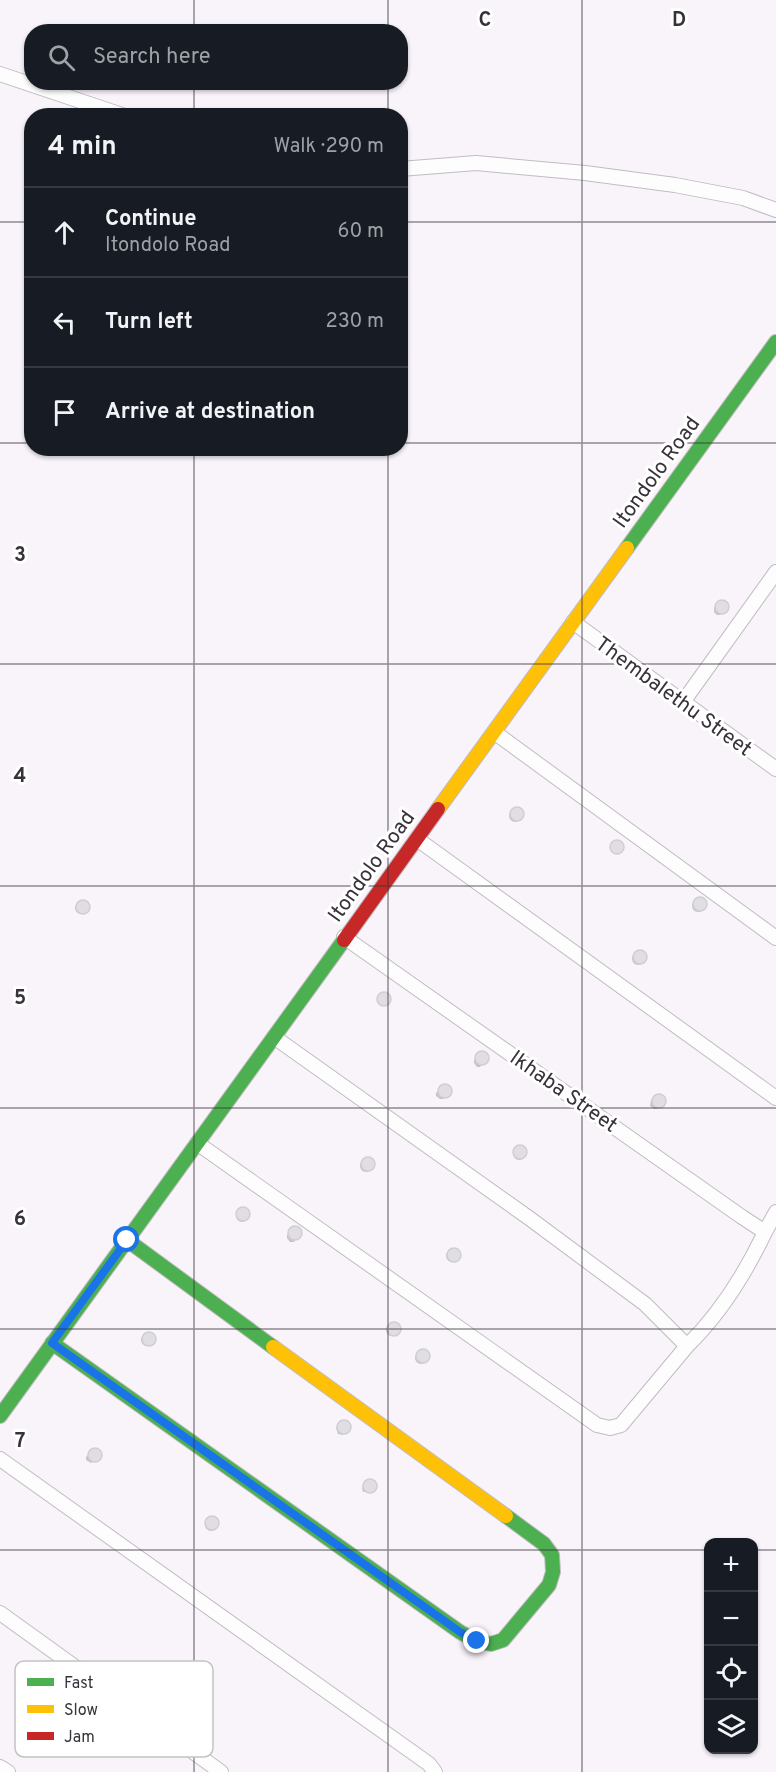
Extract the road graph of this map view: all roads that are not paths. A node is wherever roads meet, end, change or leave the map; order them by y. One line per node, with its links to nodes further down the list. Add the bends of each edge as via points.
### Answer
1 (0, 74): 2 (street)
2 (24, 82)
3 (48, 90): 4 (street)
4 (101, 108)
5 (408, 168): 6 (street, via 476,163 585,173 675,184 743,198)
6 (776, 210)
7 (776, 342): 9 (street, Itondolo Road)
8 (776, 572): 10 (street)
9 (573, 622): 10 (street, Thembalethu Street); 11 (street, Itondolo Road)
10 (683, 702): 12 (street, Thembalethu Street)
11 (494, 732): 13 (street, Itondolo Road); 15 (street)
12 (776, 769)
13 (417, 839): 14 (street, Itondolo Road); 17 (street)
14 (344, 937): 16 (street, Itondolo Road); 20 (street, Ikhaba Street)
15 (776, 938)
16 (274, 1037): 18 (street, Itondolo Road); 23 (street, via 645,1304)
17 (776, 1098)
18 (197, 1143): 21 (street, Itondolo Road); 23 (street, via 597,1425 621,1425)
19 (776, 1212): 20 (street)
20 (765, 1232): 23 (street, via 729,1298)
21 (127, 1240): 22 (street, Itondolo Road); 22 (street, via 544,1544 552,1555 549,1585 503,1640 491,1644 477,1641)
22 (52, 1343): 24 (street, Itondolo Road)
23 (687, 1346)
24 (0, 1416)
25 (0, 1459): 32 (street)
26 (0, 1613): 27 (street)
27 (67, 1661)
28 (200, 1757): 31 (street)
29 (0, 1767): 30 (street)
30 (8, 1772)
31 (221, 1772)
32 (435, 1772)

